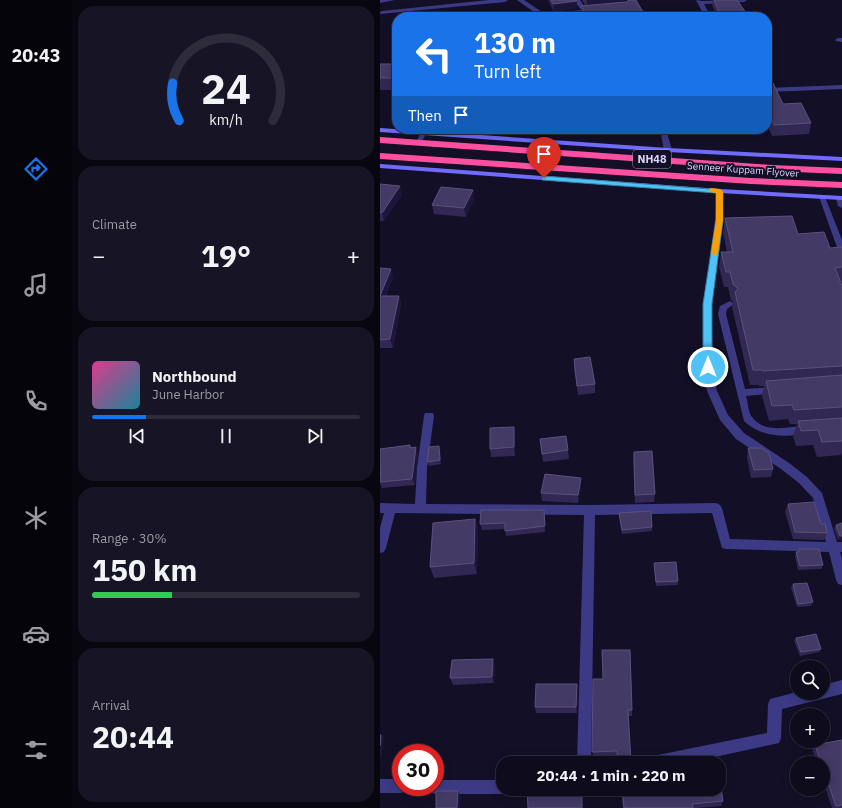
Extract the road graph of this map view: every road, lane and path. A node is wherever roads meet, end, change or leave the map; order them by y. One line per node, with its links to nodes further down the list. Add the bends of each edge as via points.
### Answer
1 (392, 0): 6 (street)
2 (505, 0): 13 (street)
3 (520, 0): 10 (street)
4 (577, 0): 9 (street)
5 (744, 0): 7 (street)
6 (380, 1)
7 (700, 2): 12 (street)
8 (604, 9): 9 (street)
9 (584, 11): 11 (street)
10 (538, 12)
11 (578, 12)
12 (705, 12)
13 (382, 13)
14 (842, 87): 15 (street)
15 (772, 90)
16 (380, 130): 17 (street)
17 (392, 130)
18 (423, 134): 22 (lane)
19 (463, 134): 23 (street)
20 (664, 134): 23 (street)
21 (380, 140): 22 (highway, NH48)
22 (419, 142): 27 (highway, Senneer Kuppam Flyover / NH48)
23 (668, 150): 25 (street)
24 (380, 156): 28 (highway, Senneer Kuppam Flyover / NH48)
25 (842, 159)
26 (380, 166): 29 (street)
27 (842, 171)
28 (842, 185)
29 (720, 191): 30 (street); 42 (street, via 719,220 708,304 708,367 712,391 724,417 740,436 785,466 818,496)
30 (822, 197): 31 (street); 33 (lane)
31 (841, 198): 32 (lane)
32 (842, 206)
33 (842, 250)
34 (730, 304): 36 (lane, via 723,308 722,314)
35 (788, 389): 36 (lane)
36 (741, 393): 38 (lane, via 747,418 763,430)
37 (429, 416): 40 (street)
38 (819, 428)
39 (386, 509): 40 (street); 43 (street)
40 (420, 509): 41 (street)
41 (590, 510): 42 (street, via 716,508 726,544); 48 (street)
42 (838, 547): 44 (street)
43 (380, 548)
44 (842, 580)
45 (842, 688): 46 (street)
46 (830, 691)
47 (791, 700): 49 (street, via 775,704 774,738)
48 (584, 756)
49 (687, 756)
50 (380, 786): 51 (street)
51 (392, 786)
52 (444, 787): 53 (street)
53 (496, 787)

